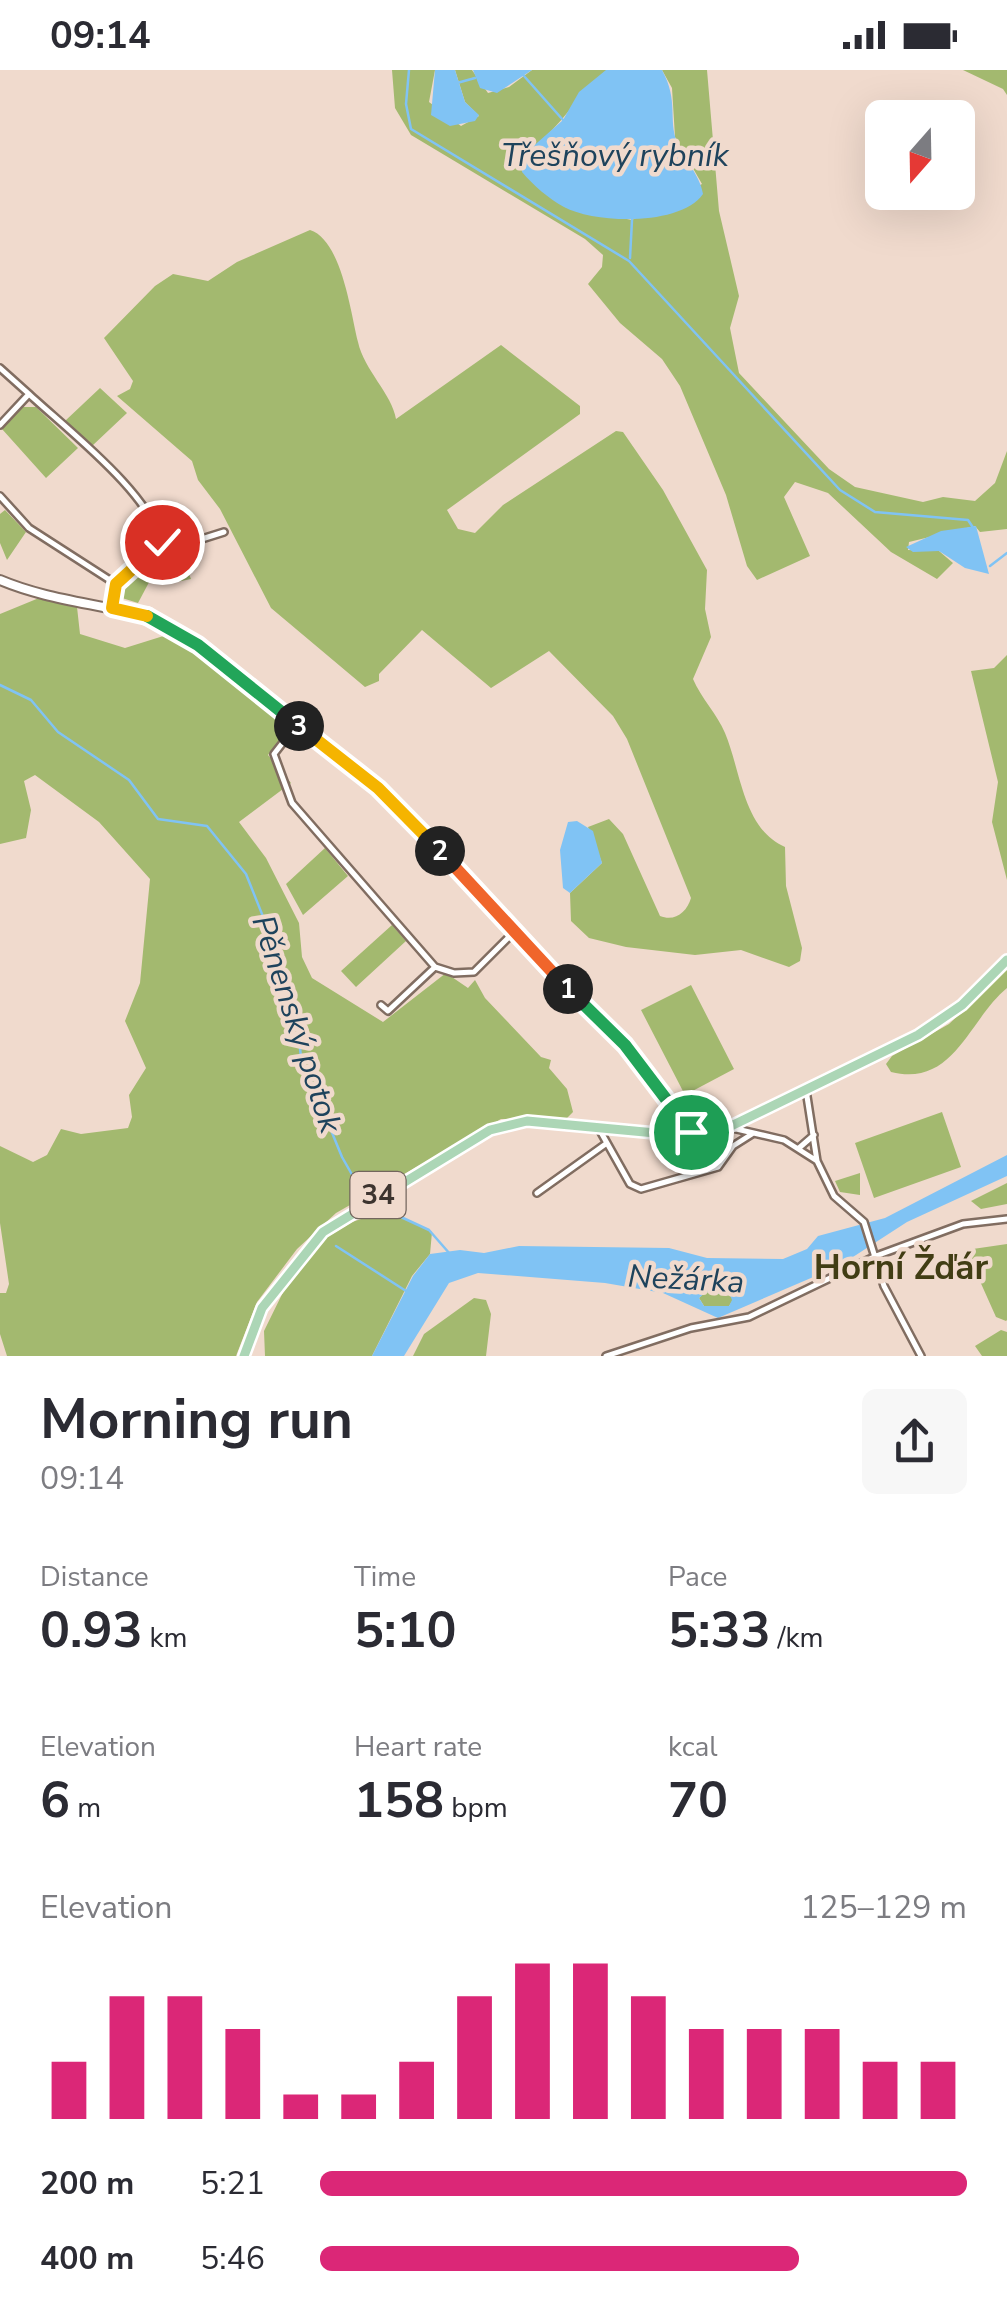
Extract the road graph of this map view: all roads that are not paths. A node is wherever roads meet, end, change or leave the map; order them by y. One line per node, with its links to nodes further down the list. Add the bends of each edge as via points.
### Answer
1 (0, 368): 2 (street)
2 (28, 394): 3 (street); 6 (street, via 120,481 148,514)
3 (0, 425)
4 (0, 496): 8 (street, via 29,528)
5 (224, 532): 6 (street)
6 (161, 547): 8 (street)
7 (0, 580): 9 (street)
8 (116, 584): 9 (street)
9 (112, 608): 10 (street, via 168,624)
10 (297, 724): 11 (street, via 413,820); 13 (street, via 274,754 292,803)
11 (512, 934): 13 (street, via 474,972); 18 (street, via 625,1045)
12 (1007, 960): 15 (main road, 34, via 946,1018)
13 (434, 967): 14 (street, via 388,1012)
14 (381, 1005)
15 (806, 1090): 17 (main road, 34); 20 (street)
16 (597, 1127): 18 (main road, 34); 21 (street); 27 (main road, 34, via 505,1125 339,1219 269,1298)
17 (729, 1127): 18 (main road, 34); 19 (street)
18 (691, 1132)
19 (752, 1134): 21 (street, via 718,1167 641,1189 630,1184); 22 (street)
20 (814, 1134): 22 (street); 23 (street)
21 (607, 1143): 24 (street)
22 (799, 1148): 23 (street)
23 (817, 1161): 26 (street, via 834,1196 864,1222)
24 (536, 1193)
25 (1007, 1219): 26 (street, via 964,1224)
26 (875, 1253): 28 (street, via 760,1313); 29 (street, via 884,1286)
27 (244, 1356)
28 (606, 1356)
29 (921, 1356)

